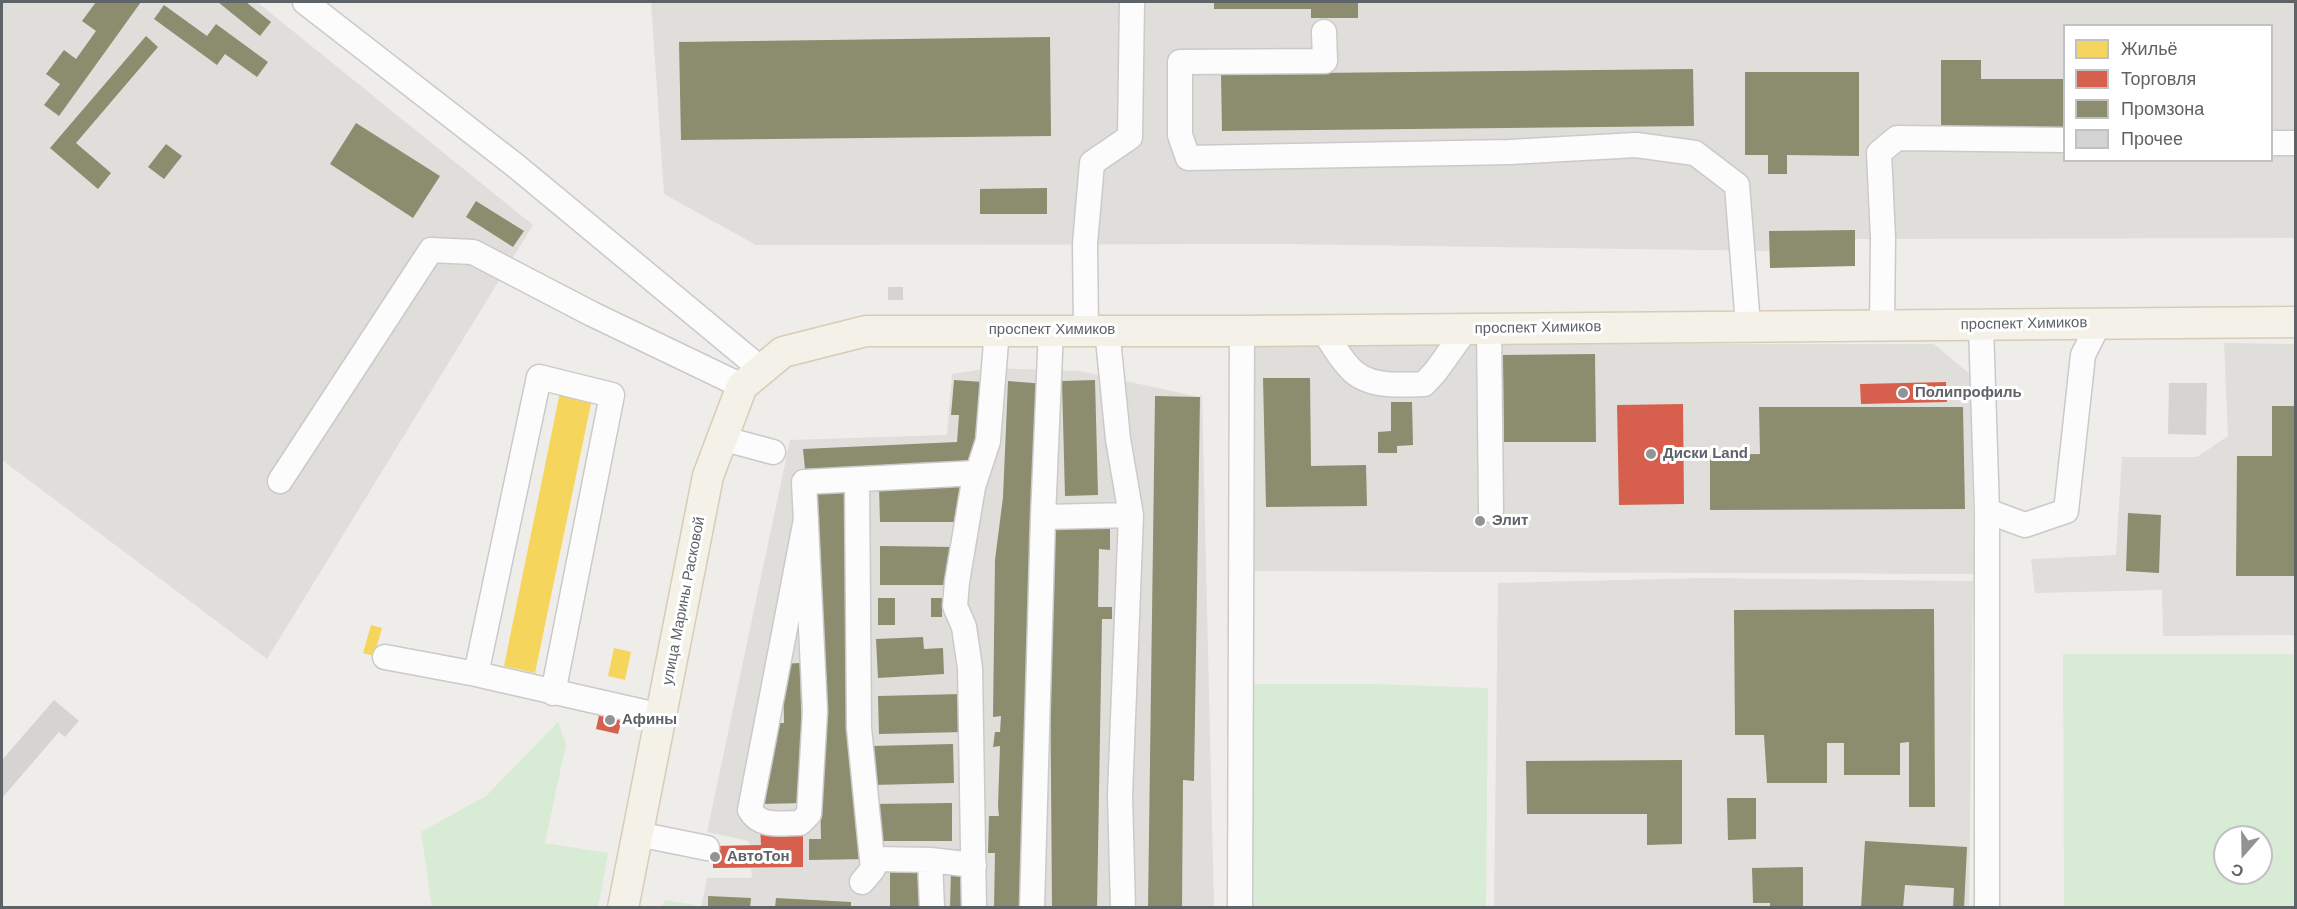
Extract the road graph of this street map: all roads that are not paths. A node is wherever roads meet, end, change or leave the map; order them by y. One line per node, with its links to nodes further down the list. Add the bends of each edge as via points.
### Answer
1 (305, 2): 18 (street, via 516,166)
2 (1132, 2): 13 (street, via 1130,137 1092,163 1085,244)
3 (1324, 32): 9 (street, via 1325,61 1180,62 1180,135 1188,158 1510,152 1636,145 1695,153 1737,185)
4 (2063, 140): 10 (street, via 1897,138 1880,153)
5 (2273, 143): 6 (street)
6 (2295, 143)
7 (2295, 322): 8 (main road, проспект Химиков)
8 (2099, 323): 11 (main road, проспект Химиков); 25 (street, via 2083,355 2066,511 2025,525)
9 (1748, 325): 10 (main road, проспект Химиков); 12 (main road, проспект Химиков)
10 (1882, 326): 11 (main road, проспект Химиков)
11 (1981, 326): 25 (street)
12 (1478, 328): 16 (main road, проспект Химиков); 16 (street, via 1424,384 1401,385 1368,381 1349,368); 24 (street)
13 (1097, 329): 15 (main road, проспект Химиков); 17 (main road, проспект Химиков); 26 (street)
14 (997, 330): 15 (main road, проспект Химиков); 18 (main road, проспект Химиков, via 866,331); 21 (street, via 988,441)
15 (1051, 330): 27 (street)
16 (1323, 330): 17 (main road, проспект Химиков)
17 (1242, 331): 44 (street)
18 (762, 369): 19 (main road, улица Марины Расковой); 23 (street, via 592,314 473,252 431,250)
19 (722, 438): 20 (street); 32 (main road, улица Марины Расковой, via 708,476)
20 (773, 452)
21 (978, 473): 22 (street); 37 (street, via 955,606 964,627 970,668)
22 (857, 480): 28 (street, via 804,482); 35 (street, via 859,728)
23 (280, 481)
24 (1491, 510)
25 (1987, 511): 45 (street)
26 (1131, 515): 27 (street); 43 (street, via 1120,795)
27 (1043, 517): 42 (street)
28 (806, 519): 28 (street, via 750,810 754,818 763,822 800,823 809,814 815,711)
29 (385, 657): 30 (street)
30 (476, 674): 31 (street); 31 (street, via 539,376 612,395)
31 (553, 693): 32 (street)
32 (662, 716): 33 (main road, улица Марины Расковой)
33 (638, 834): 34 (street); 39 (main road, улица Марины Расковой)
34 (706, 848)
35 (873, 859): 36 (street); 38 (street, via 873,869)
36 (930, 861): 37 (street); 40 (street)
37 (974, 865): 41 (street)
38 (862, 882)
39 (623, 908)
40 (932, 908)
41 (974, 908)
42 (1032, 908)
43 (1123, 908)
44 (1240, 908)
45 (1987, 908)

